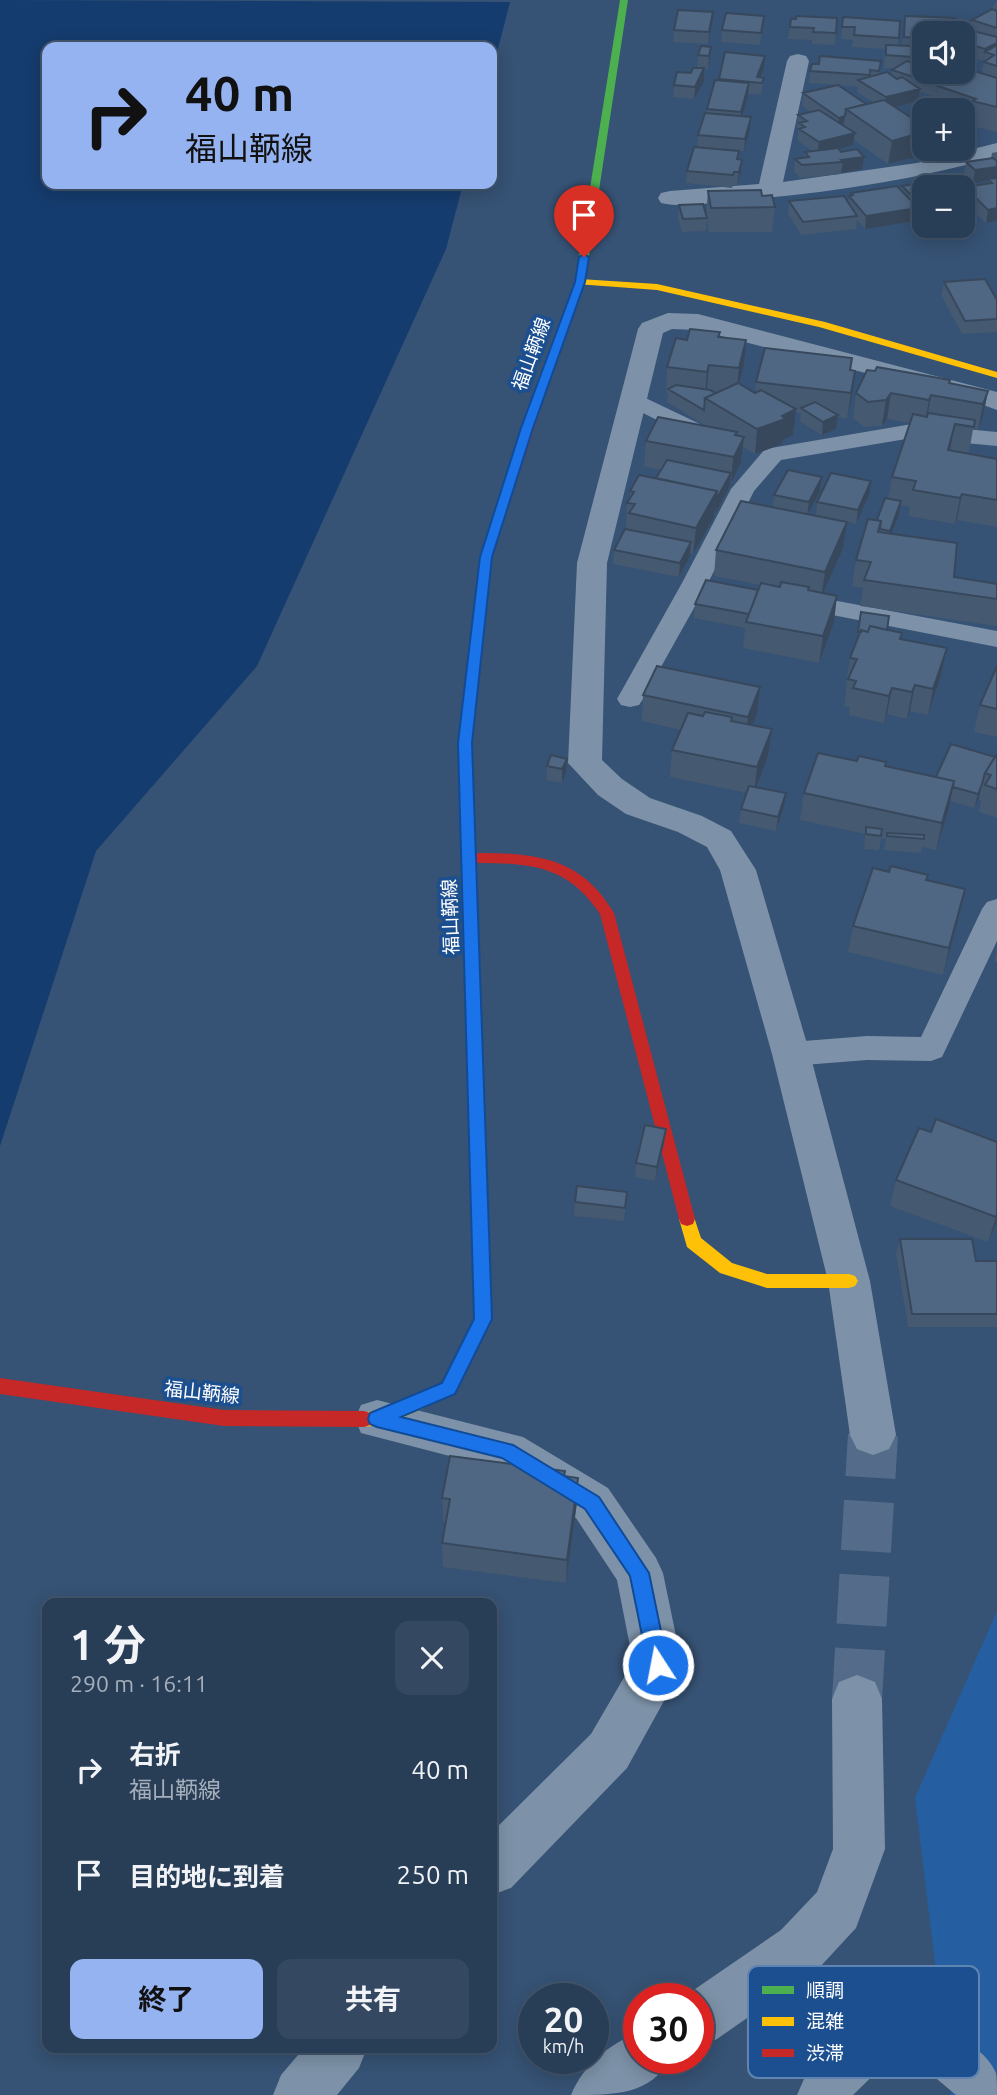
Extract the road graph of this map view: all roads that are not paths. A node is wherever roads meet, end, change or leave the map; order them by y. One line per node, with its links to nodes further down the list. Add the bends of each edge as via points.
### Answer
1 (624, 0): 6 (main road, 福山鞆線)
2 (798, 61): 4 (street)
3 (997, 150): 4 (street, via 941,167)
4 (769, 191): 5 (street)
5 (670, 198)
6 (580, 282): 7 (main road, via 657,287 821,324); 17 (main road, 福山鞆線, via 486,557 465,743)
7 (997, 375)
8 (635, 400): 9 (street, via 651,329 668,321 698,322); 11 (lane); 19 (street, via 592,563 585,763 638,806 719,839 738,870)
9 (997, 402)
10 (997, 439): 11 (lane, via 912,431 772,454)
11 (764, 464): 12 (lane, via 743,489)
12 (695, 583): 13 (lane); 16 (lane)
13 (723, 588)
14 (778, 598): 15 (lane)
15 (997, 639)
16 (630, 699)
17 (469, 859): 20 (main road, via 525,858 556,869 584,883 607,913 692,1242 726,1268 767,1280); 22 (main road, 福山鞆線, via 483,1319 449,1388)
18 (997, 909): 19 (lane, via 931,1049)
19 (791, 1054): 20 (street)
20 (849, 1281): 23 (street)
21 (0, 1386): 22 (main road, 福山鞆線, via 224,1418)
22 (377, 1419): 25 (street, via 507,1451 592,1503 639,1573 658,1665 609,1751)
23 (873, 1435)
24 (857, 1699): 26 (street, via 859,1849 837,1909 800,1949)
25 (497, 1864)
26 (776, 1966)
27 (748, 1985): 28 (street)
28 (714, 2009)
29 (335, 2053): 33 (street)
30 (623, 2072): 34 (street)
31 (838, 2078): 35 (lane)
32 (974, 2078): 36 (lane)
33 (301, 2095)
34 (599, 2095)
35 (820, 2095)
36 (983, 2095)

